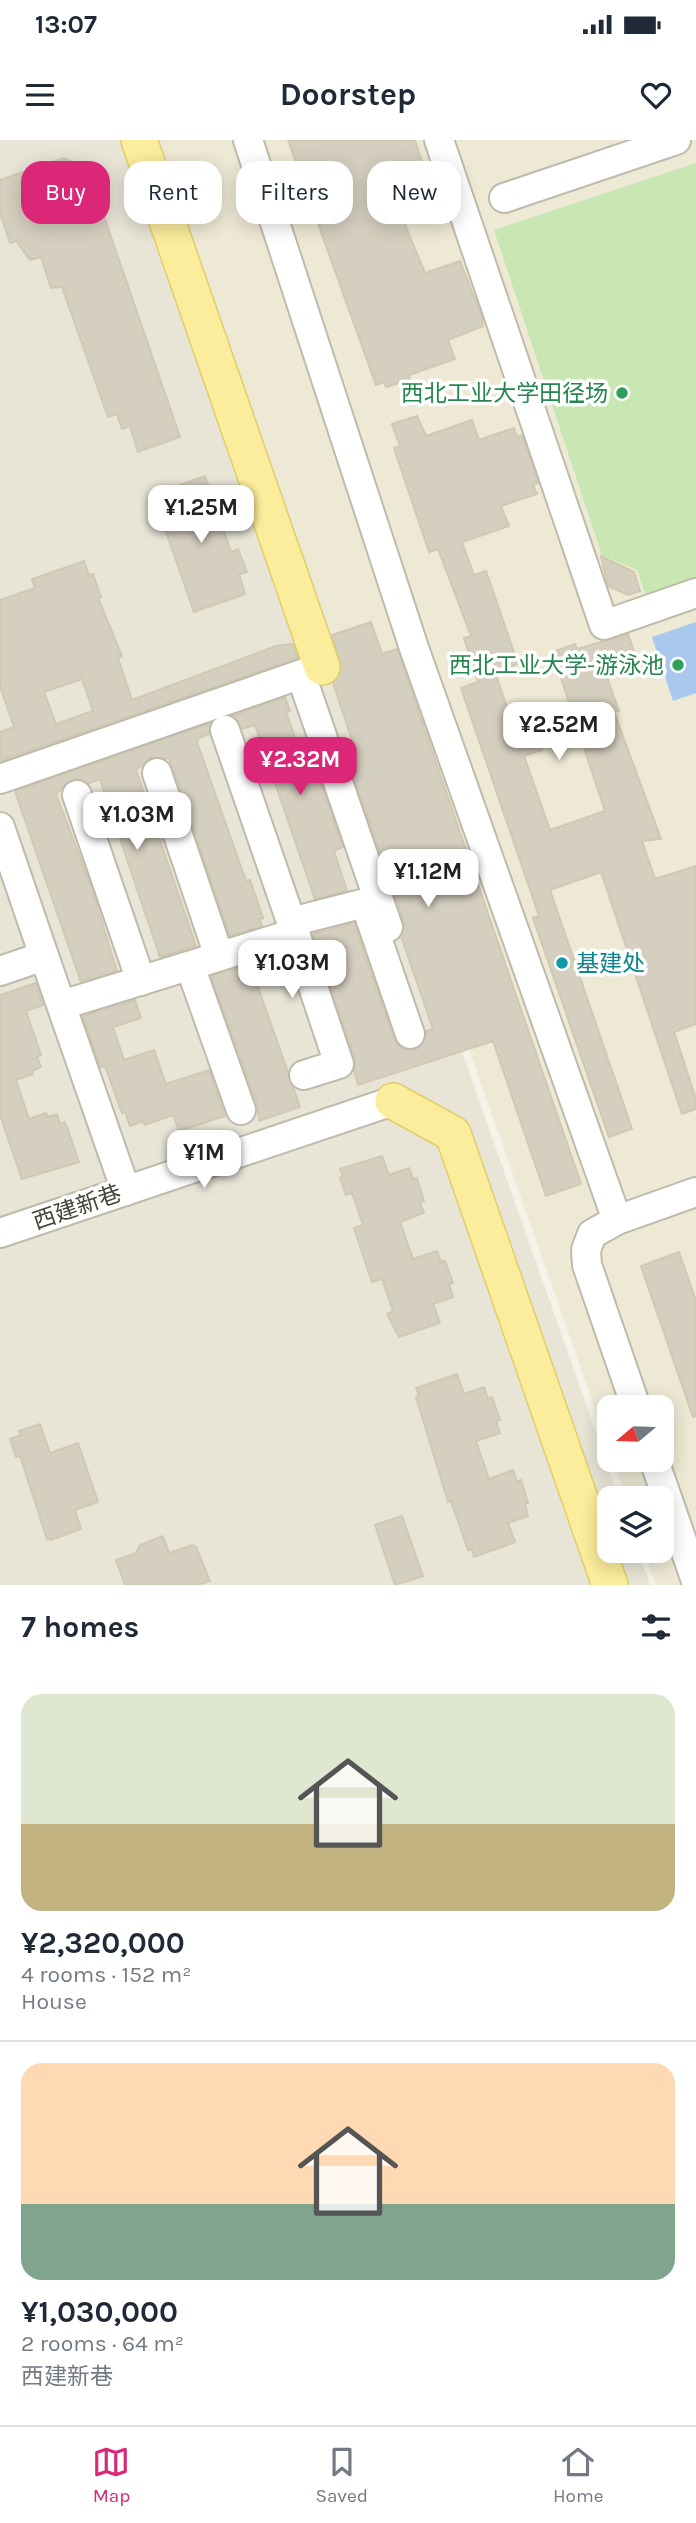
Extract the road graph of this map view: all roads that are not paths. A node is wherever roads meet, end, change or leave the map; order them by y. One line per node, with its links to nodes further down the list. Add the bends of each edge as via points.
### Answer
1 (139, 140): 7 (main road)
2 (248, 140): 27 (street, via 414,648)
3 (439, 140): 6 (street, via 604,625)
4 (676, 140): 5 (street)
5 (504, 198)
6 (696, 593)
7 (311, 671): 10 (street); 14 (street)
8 (225, 730): 13 (street)
9 (156, 773): 16 (street)
10 (0, 779)
11 (77, 795): 19 (street)
12 (0, 827): 15 (street)
13 (293, 927): 16 (street); 21 (street, via 365,903); 22 (street, via 339,1065)
14 (388, 927)
15 (44, 956): 18 (street); 20 (street)
16 (219, 957): 17 (street)
17 (190, 966): 19 (street); 24 (street)
18 (0, 971)
19 (141, 981): 20 (street)
20 (62, 1006): 25 (street)
21 (410, 1034)
22 (304, 1075)
23 (393, 1101): 25 (street, 西建新巷); 32 (main road, via 453,1134)
24 (241, 1110)
25 (126, 1191): 28 (street, 西建新巷)
26 (696, 1192): 27 (street)
27 (617, 1220): 29 (street, via 592,1234 587,1265)
28 (0, 1233)
29 (632, 1395)
30 (658, 1472): 31 (street)
31 (696, 1581)
32 (610, 1585)

